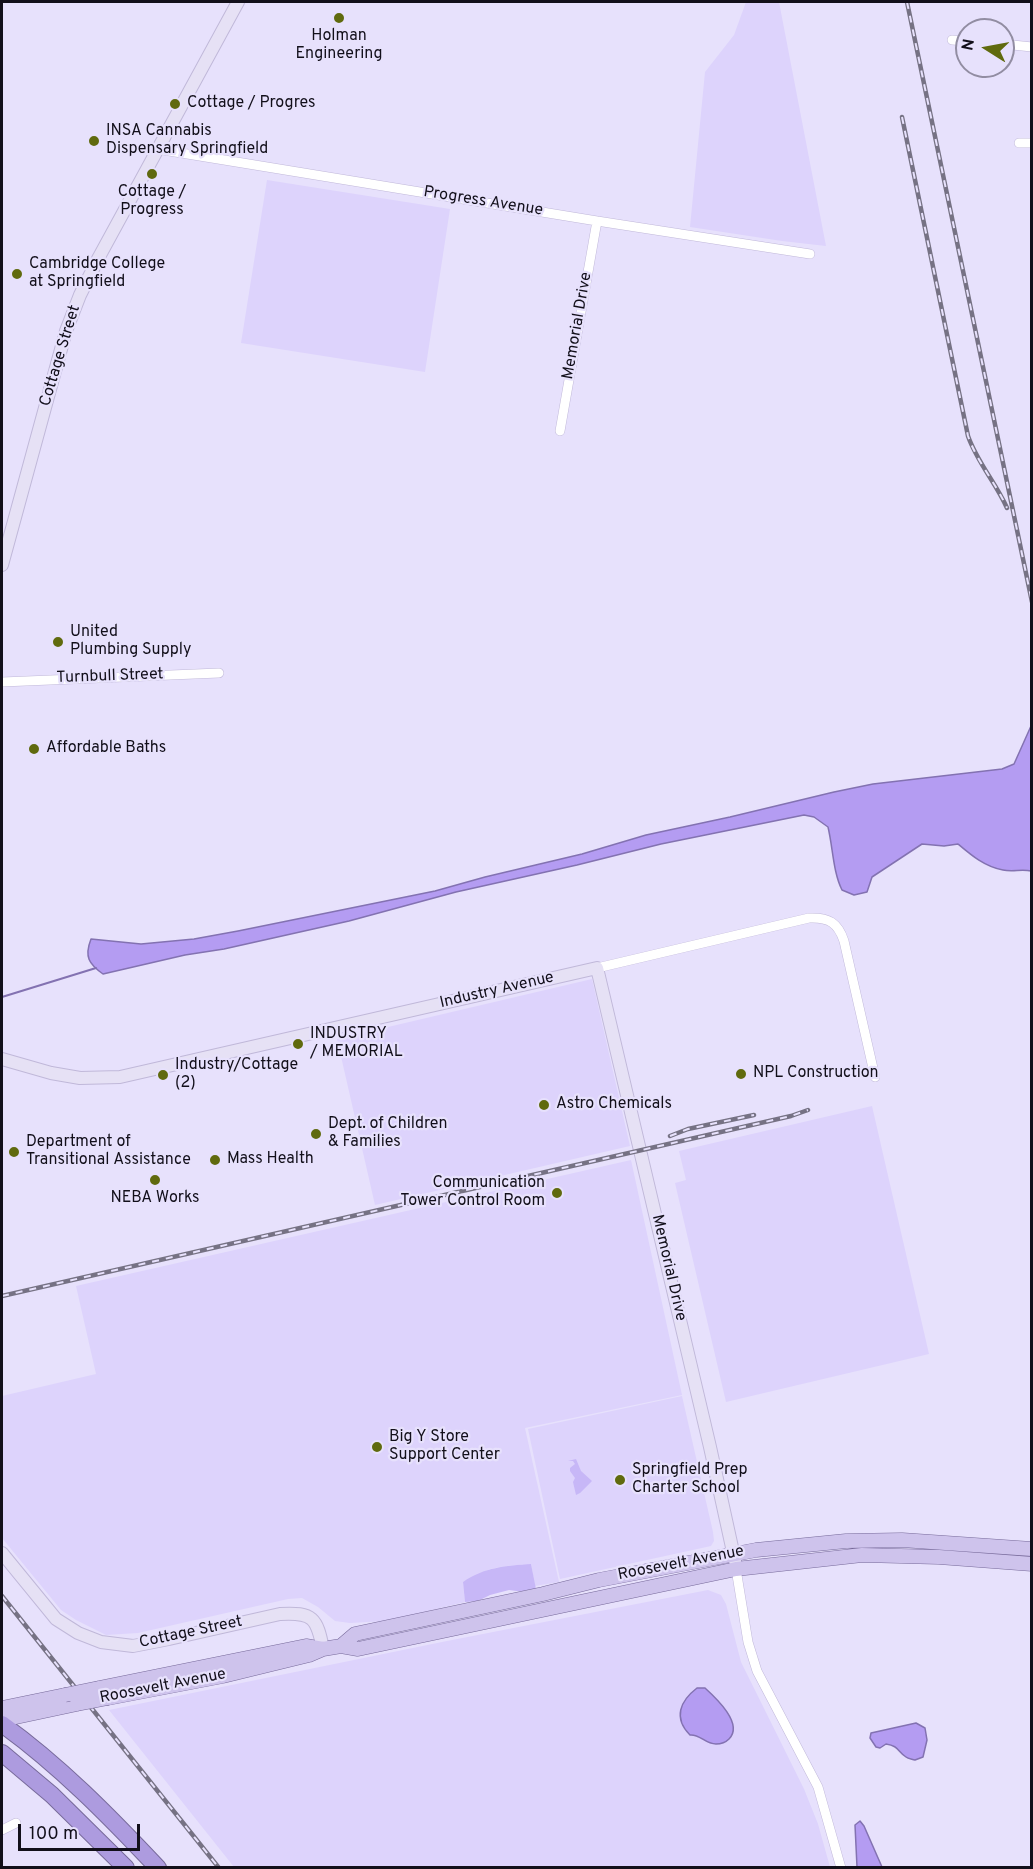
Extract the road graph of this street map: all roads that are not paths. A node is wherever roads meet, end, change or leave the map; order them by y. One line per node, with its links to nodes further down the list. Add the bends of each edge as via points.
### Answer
1 (238, 2): 8 (street, Cottage Street)
2 (952, 40): 3 (street)
3 (955, 40)
4 (1015, 45): 5 (street)
5 (1032, 47)
6 (1019, 143): 7 (street)
7 (1032, 143)
8 (157, 149): 9 (street, Progress Avenue); 12 (street, Cottage Street, via 80,295 66,331)
9 (597, 221): 10 (street, Progress Avenue); 11 (street, Memorial Drive)
10 (810, 254)
11 (560, 431)
12 (2, 566)
13 (219, 673): 14 (street, Turnbull Street)
14 (2, 682)
15 (597, 968): 16 (street, Industry Avenue, via 120,1077 80,1078); 17 (street, Industry Avenue, via 809,918 836,924 844,941); 20 (street, Memorial Drive)
16 (2, 1059)
17 (875, 1077)
18 (1032, 1549): 20 (main road, Roosevelt Avenue, via 902,1540 846,1541)
19 (2, 1553): 28 (street, Cottage Street, via 56,1619 101,1642 133,1646 298,1613 315,1623)
20 (734, 1553): 22 (street, Memorial Drive); 23 (main road, Roosevelt Avenue)
21 (1032, 1564): 22 (main road, Roosevelt Avenue, via 862,1555)
22 (736, 1569): 25 (main road, Roosevelt Avenue); 37 (street, via 757,1671 818,1787)
23 (543, 1594): 24 (main road, Roosevelt Avenue); 25 (main road)
24 (464, 1610): 26 (main road); 27 (main road, Roosevelt Avenue, via 355,1634)
25 (547, 1610): 26 (main road, Roosevelt Avenue)
26 (467, 1627): 27 (main road, Roosevelt Avenue, via 358,1649)
27 (341, 1646): 28 (main road, Roosevelt Avenue)
28 (323, 1649): 29 (main road, Roosevelt Avenue, via 306,1646)
29 (104, 1693): 31 (main road, Roosevelt Avenue, bridge, via 77,1704); 31 (main road, Roosevelt Avenue, bridge, via 65,1695)
30 (2, 1708): 31 (main road, Roosevelt Avenue)
31 (8, 1716): 36 (highway)
32 (2, 1753): 35 (highway, via 52,1795)
33 (16, 1822): 34 (street)
34 (2, 1830)
35 (126, 1868)
36 (158, 1868)
37 (841, 1868)

